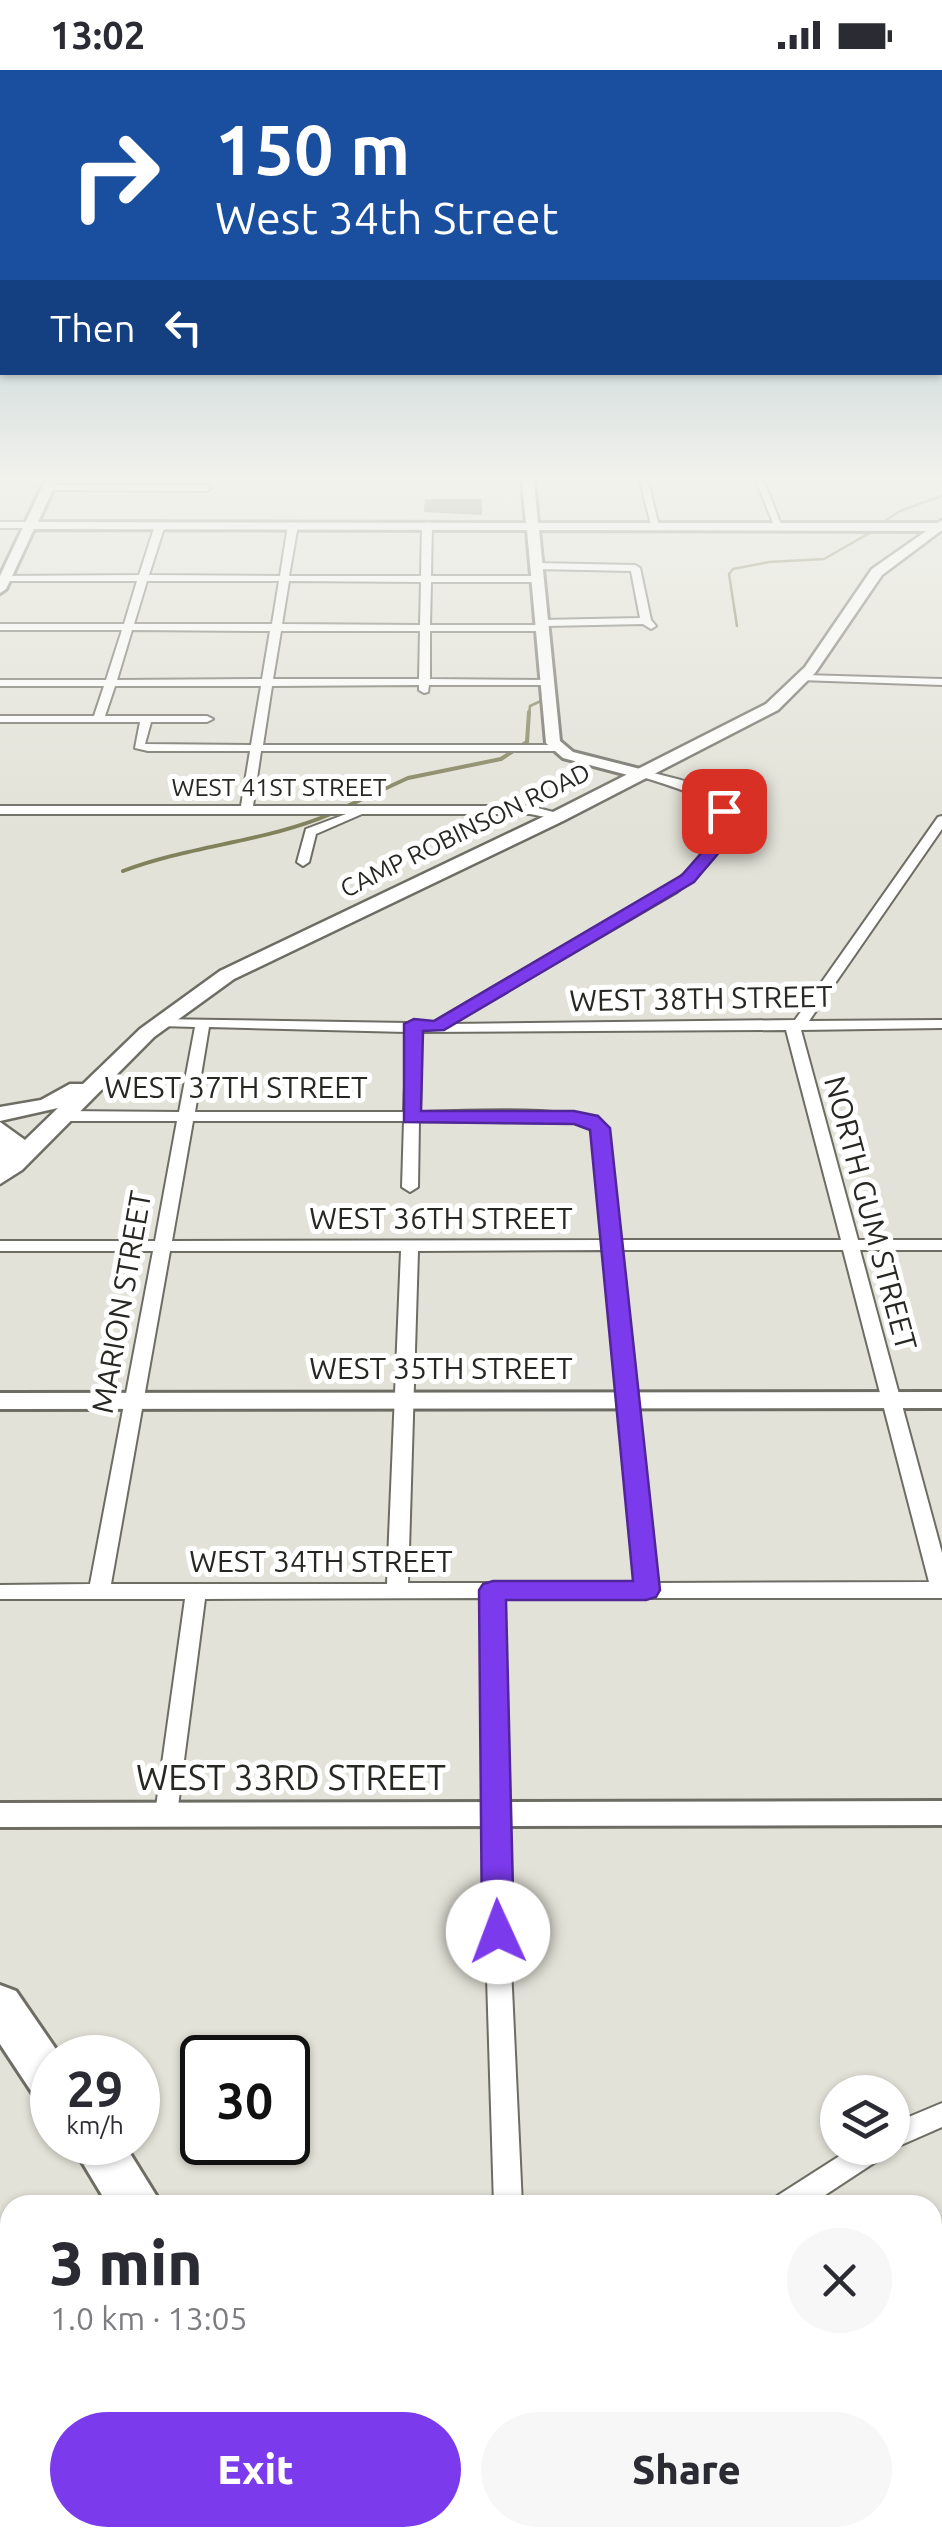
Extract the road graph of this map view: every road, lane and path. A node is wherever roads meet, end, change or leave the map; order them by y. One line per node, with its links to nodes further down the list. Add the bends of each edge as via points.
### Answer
1 (138, 597): 9 (street)
2 (281, 597): 10 (street)
3 (426, 597): 11 (street)
4 (539, 597): 7 (street)
5 (642, 597): 7 (street, via 649,624)
6 (860, 597): 12 (main road, CAMP ROBINSON ROAD)
7 (542, 625): 11 (street); 14 (street)
8 (0, 627): 9 (street)
9 (128, 627): 10 (street); 16 (street)
10 (276, 628): 11 (street); 17 (street)
11 (425, 628): 18 (street)
12 (804, 678): 15 (street); 25 (main road, CAMP ROBINSON ROAD, via 756,717)
13 (0, 682): 16 (street)
14 (546, 682): 18 (street); 24 (street)
15 (942, 682)
16 (111, 683): 17 (street); 19 (street)
17 (267, 683): 18 (street); 23 (street)
18 (424, 686)
19 (99, 718): 20 (street); 21 (street)
20 (0, 719)
21 (146, 719): 22 (street); 23 (street, via 140,747)
22 (207, 719)
23 (256, 748): 24 (street); 27 (street)
24 (555, 748): 25 (street)
25 (643, 774): 29 (main road, CAMP ROBINSON ROAD); 37 (street, via 697,790 720,806 722,834 706,861 672,889)
26 (0, 810): 27 (street, WEST 41ST STREET)
27 (246, 810): 28 (street, WEST 41ST STREET)
28 (360, 810): 29 (street, WEST 41ST STREET, via 530,810); 31 (street, via 310,832)
29 (558, 817): 32 (main road, CAMP ROBINSON ROAD, via 228,975)
30 (942, 820): 35 (street)
31 (303, 862)
32 (160, 1022): 33 (street, WEST 38TH STREET); 38 (main road, CAMP ROBINSON ROAD)
33 (203, 1023): 34 (street, WEST 38TH STREET); 41 (street, MARION STREET)
34 (414, 1024): 37 (street, WEST 38TH STREET); 42 (street)
35 (796, 1024): 36 (street, WEST 38TH STREET); 37 (street, WEST 38TH STREET); 46 (street, NORTH GUM STREET)
36 (942, 1024)
37 (437, 1026)
38 (93, 1085): 39 (main road); 40 (main road, CAMP ROBINSON ROAD)
39 (0, 1115): 40 (main road, WEST 37TH STREET)
40 (63, 1116): 41 (street, WEST 37TH STREET); 44 (main road, CAMP ROBINSON ROAD)
41 (186, 1116): 42 (street, WEST 37TH STREET); 49 (street, MARION STREET)
42 (411, 1117): 45 (street); 50 (street, WEST 37TH STREET, via 591,1121 600,1128)
43 (0, 1129): 44 (main road, via 14,1139)
44 (7, 1171)
45 (410, 1187)
46 (850, 1245): 47 (street, WEST 36TH STREET); 50 (street, WEST 36TH STREET); 54 (street, NORTH GUM STREET)
47 (942, 1245)
48 (0, 1246): 49 (street, WEST 36TH STREET)
49 (162, 1246): 51 (street, WEST 36TH STREET); 57 (street, MARION STREET)
50 (612, 1246): 51 (street, WEST 36TH STREET); 53 (street)
51 (410, 1247): 52 (street)
52 (404, 1400): 53 (street, WEST 35TH STREET); 57 (street, WEST 35TH STREET); 61 (street)
53 (629, 1400): 54 (street, WEST 35TH STREET); 59 (street)
54 (893, 1400): 55 (street, WEST 35TH STREET); 60 (street, NORTH GUM STREET)
55 (942, 1400)
56 (0, 1401): 57 (street, WEST 35TH STREET)
57 (133, 1402): 63 (street, MARION STREET)
58 (493, 1590): 59 (street, WEST 34TH STREET); 61 (street, WEST 34TH STREET); 68 (street)
59 (646, 1590): 60 (street, WEST 34TH STREET)
60 (942, 1590)
61 (396, 1591): 64 (street, WEST 34TH STREET)
62 (0, 1592): 63 (street, WEST 34TH STREET)
63 (99, 1592): 64 (street, WEST 34TH STREET)
64 (196, 1592): 67 (street)
65 (942, 1813): 68 (street, WEST 33RD STREET)
66 (0, 1814): 67 (street, WEST 33RD STREET)
67 (166, 1814): 68 (street, WEST 33RD STREET)
68 (494, 1815): 76 (street)
69 (0, 2005): 70 (highway)
70 (30, 2049)
71 (942, 2115): 72 (street)
72 (910, 2130)
73 (110, 2165): 75 (highway)
74 (848, 2165): 77 (street)
75 (130, 2195)
76 (508, 2195)
77 (803, 2195)

